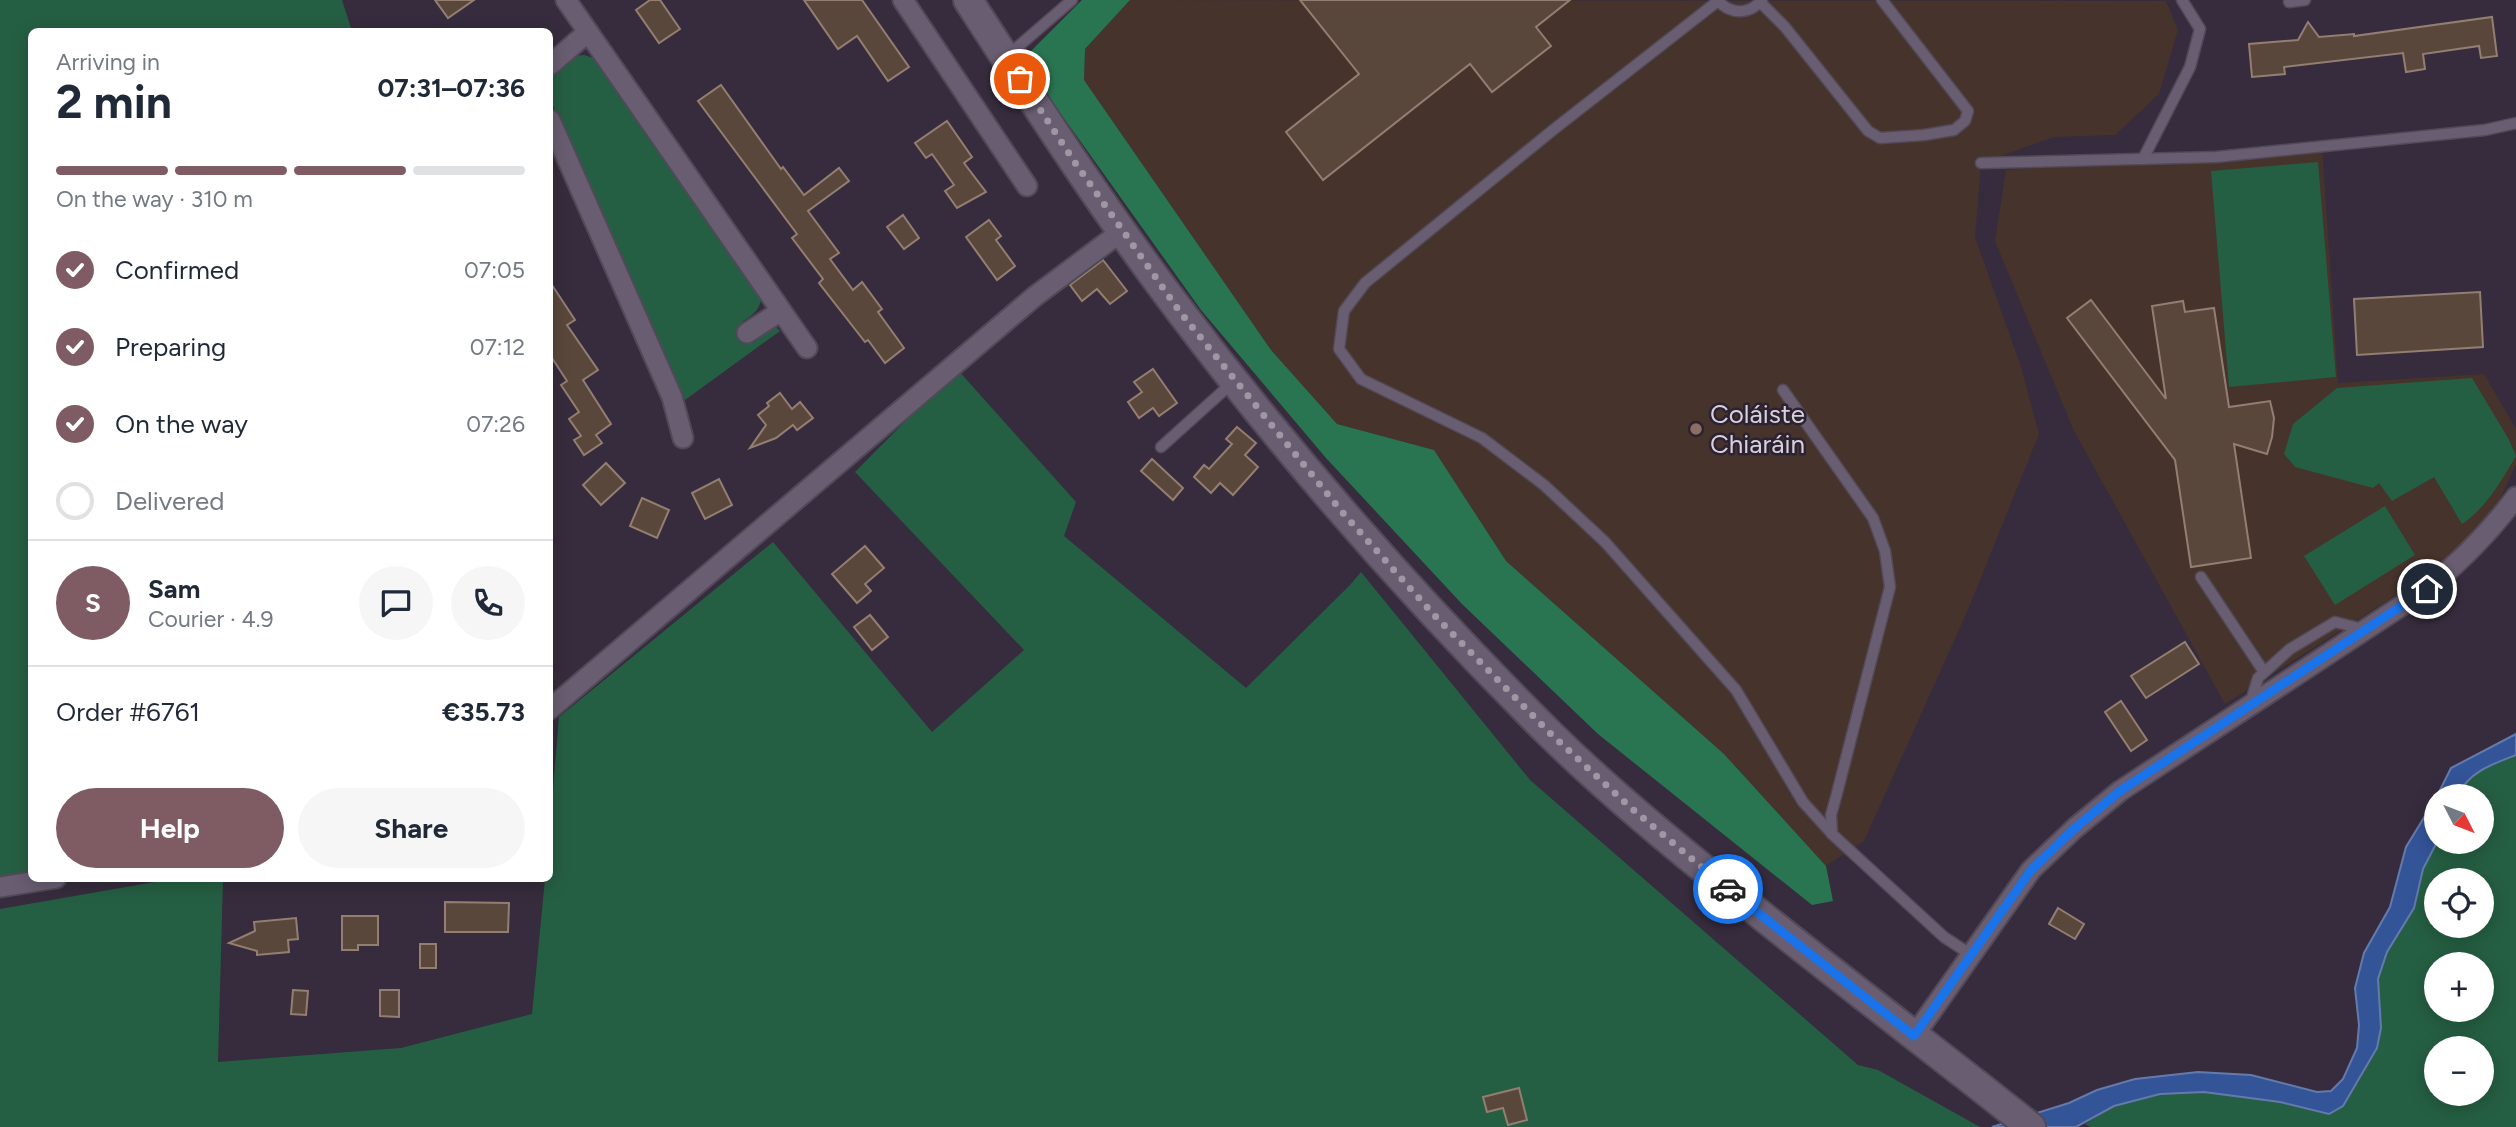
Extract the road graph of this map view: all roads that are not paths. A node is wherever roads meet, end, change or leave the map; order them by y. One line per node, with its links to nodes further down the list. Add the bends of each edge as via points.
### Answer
1 (566, 0): 11 (street)
2 (903, 0): 18 (street)
3 (968, 0): 12 (main road)
4 (1072, 0): 12 (lane)
5 (1718, 0): 9 (lane, via 1741,12); 33 (lane, via 1365,283 1344,311 1339,349 1361,379 1482,438 1544,485 1605,542 1736,690 1803,802)
6 (1882, 0): 9 (lane, via 1968,111 1965,121 1954,130 1880,138 1868,131)
7 (2182, 0): 16 (lane, via 2200,29 2190,67)
8 (2305, 0): 10 (lane)
9 (1761, 1)
10 (2289, 2)
11 (588, 32): 13 (street); 20 (street)
12 (1006, 57): 19 (main road)
13 (553, 62)
14 (2516, 123): 16 (lane, via 2216,157)
15 (553, 127): 25 (street, via 672,397)
16 (2143, 159): 17 (lane)
17 (1980, 163)
18 (1027, 186)
19 (1122, 230): 23 (main road); 32 (street, via 1034,298)
20 (781, 311): 21 (street); 22 (street)
21 (747, 333)
22 (807, 348)
23 (1234, 380): 26 (lane); 37 (main road, via 1356,528 1552,735 1682,852)
24 (1783, 390): 33 (lane, via 1873,518 1885,551 1890,587 1831,815)
25 (683, 438)
26 (1161, 447)
27 (2516, 496): 29 (street, via 2462,559 2427,589)
28 (2201, 577): 30 (lane)
29 (2364, 630): 30 (lane, via 2335,622 2290,649); 31 (street)
30 (2264, 673): 31 (lane)
31 (2250, 705): 36 (street, via 2120,791 2075,828 2031,870)
32 (553, 706)
33 (1832, 834): 36 (lane, via 1944,937)
34 (31, 882): 35 (street)
35 (0, 887)
36 (1970, 954): 37 (street)
37 (1914, 1036): 38 (main road)
38 (2031, 1127)

